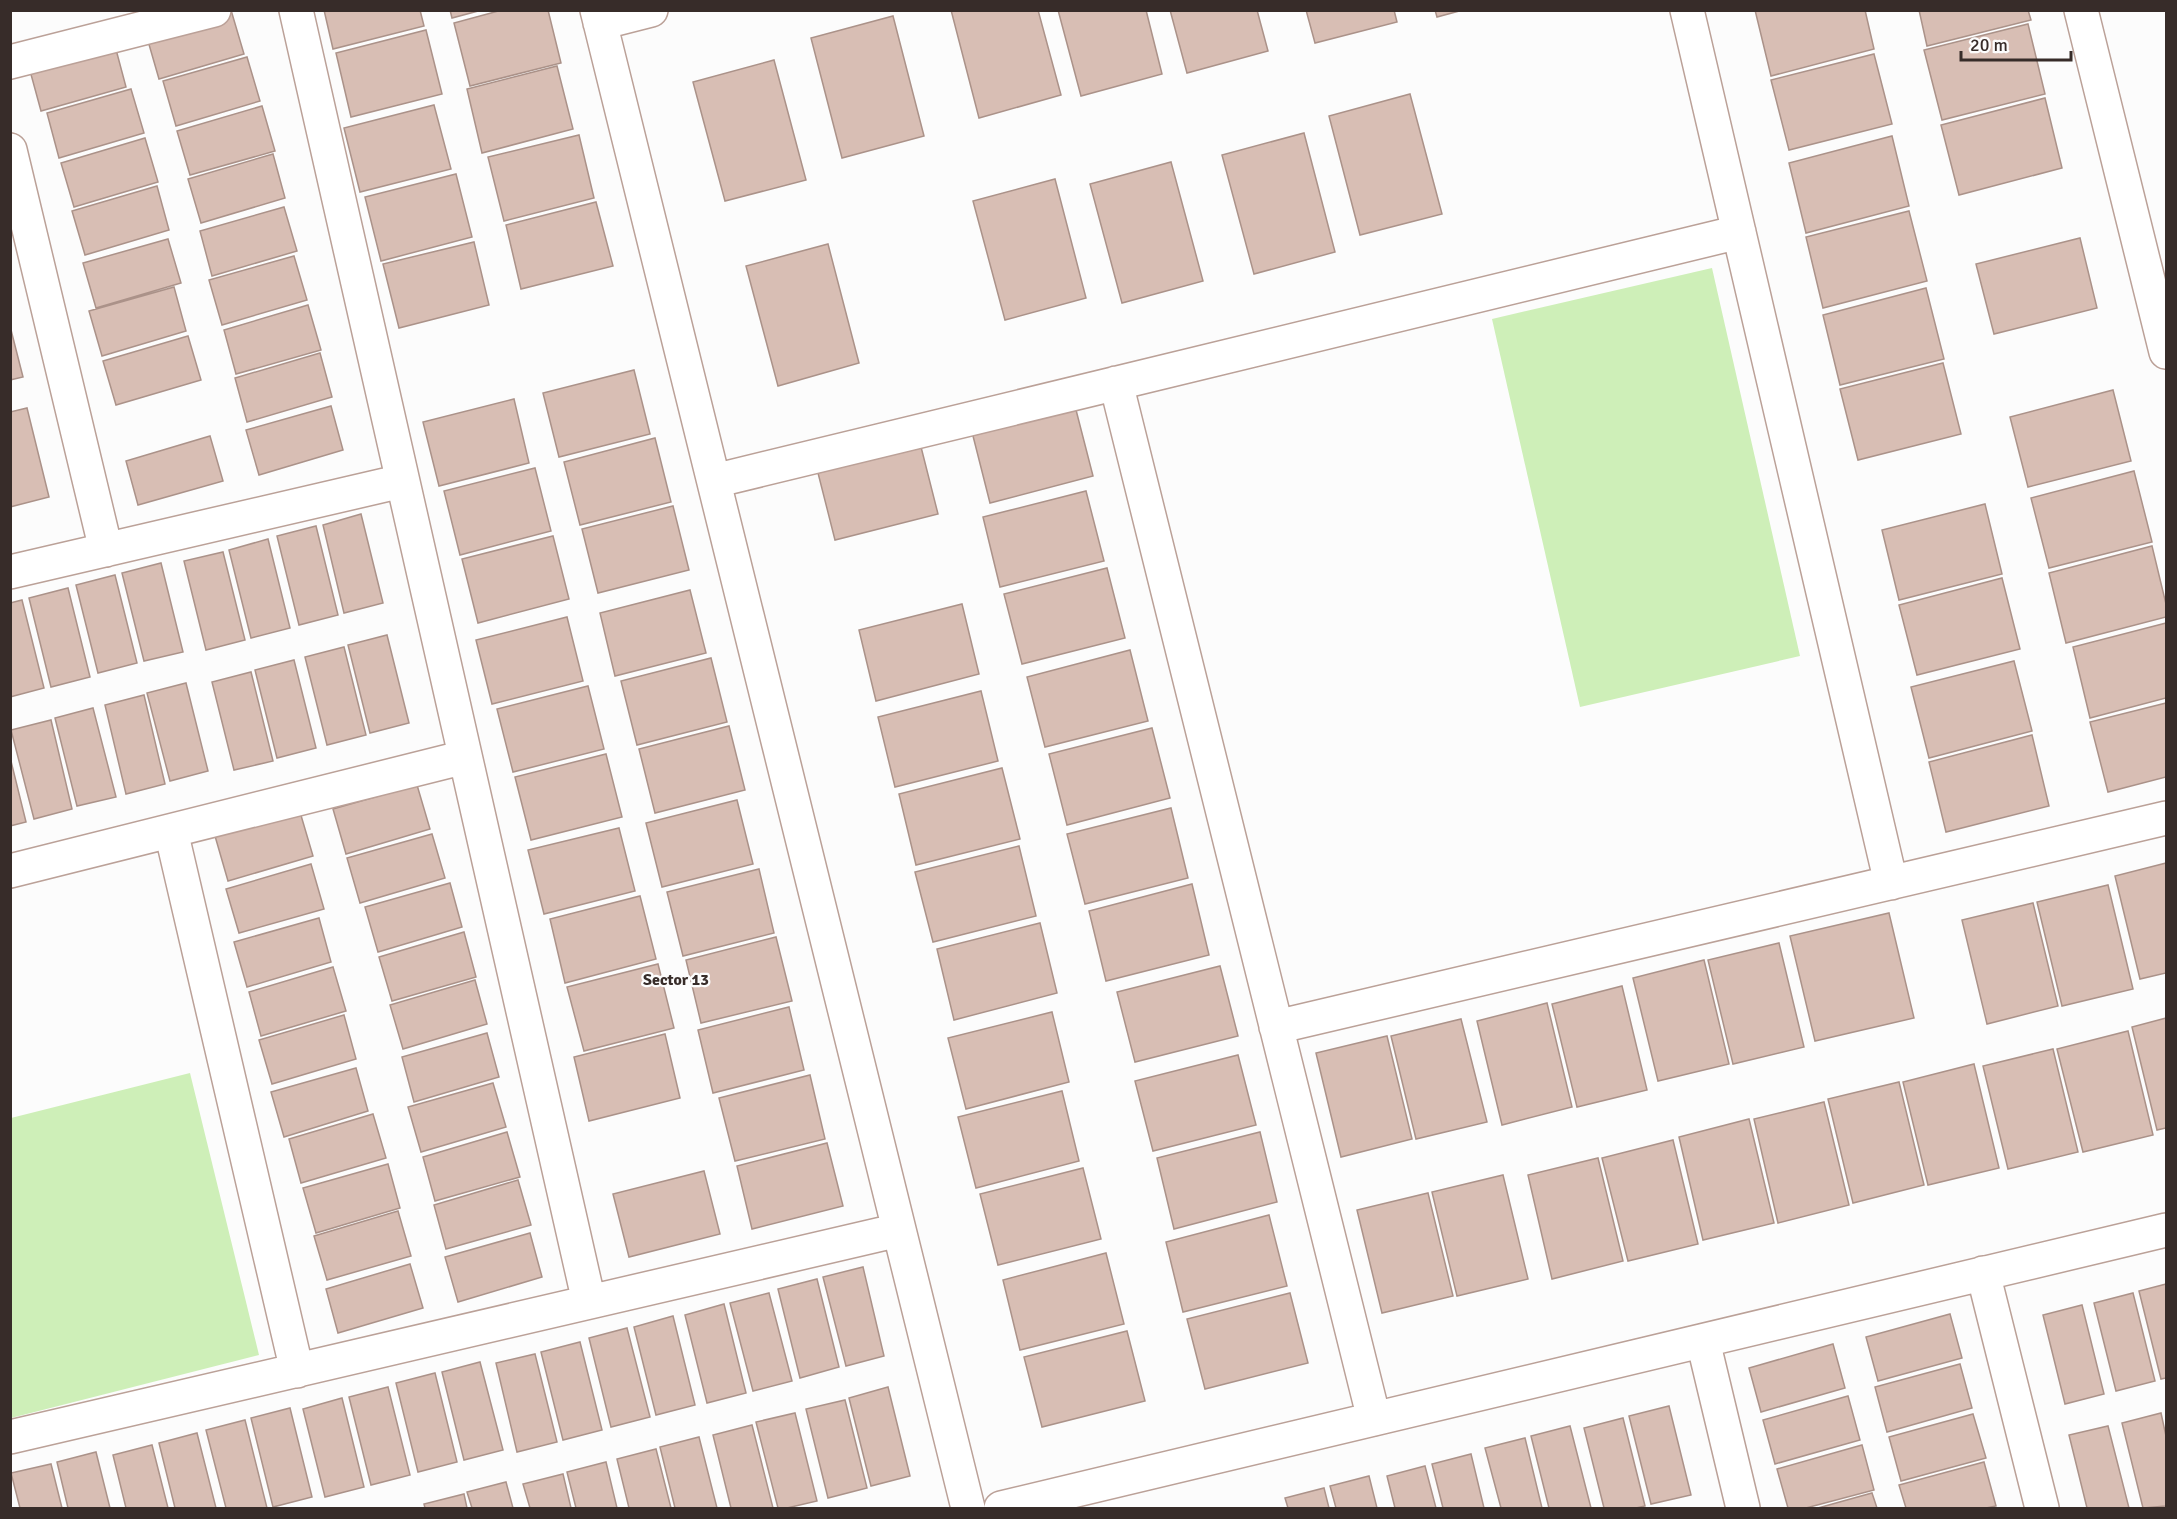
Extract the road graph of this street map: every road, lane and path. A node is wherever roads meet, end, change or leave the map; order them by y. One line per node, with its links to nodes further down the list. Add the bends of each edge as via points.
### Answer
1 (214, 10): 7 (street)
2 (296, 10): 13 (street)
3 (651, 10): 6 (street)
4 (1687, 10): 9 (street)
5 (2081, 10): 11 (street)
6 (599, 16): 14 (street)
7 (10, 62)
8 (10, 150): 10 (street)
9 (1739, 232): 12 (street); 21 (street)
10 (23, 254): 15 (street)
11 (2166, 351)
12 (1116, 383): 14 (street); 22 (street)
13 (402, 481): 15 (street); 17 (street)
14 (714, 481): 23 (street)
15 (105, 550): 16 (street)
16 (10, 572)
17 (465, 757): 19 (street); 26 (street)
18 (2166, 818): 21 (street)
19 (171, 831): 20 (street); 28 (street)
20 (10, 871)
21 (1891, 883): 22 (street)
22 (1276, 1027): 29 (street)
23 (899, 1230): 26 (street); 31 (street)
24 (2166, 1230): 25 (street)
25 (1983, 1274): 27 (street); 34 (street)
26 (589, 1302): 28 (street)
27 (1703, 1341): 29 (street); 33 (street)
28 (297, 1371): 30 (street)
29 (1374, 1419): 32 (street)
30 (10, 1437)
31 (968, 1509)
32 (1001, 1509)
33 (1743, 1509)
34 (2042, 1509)

